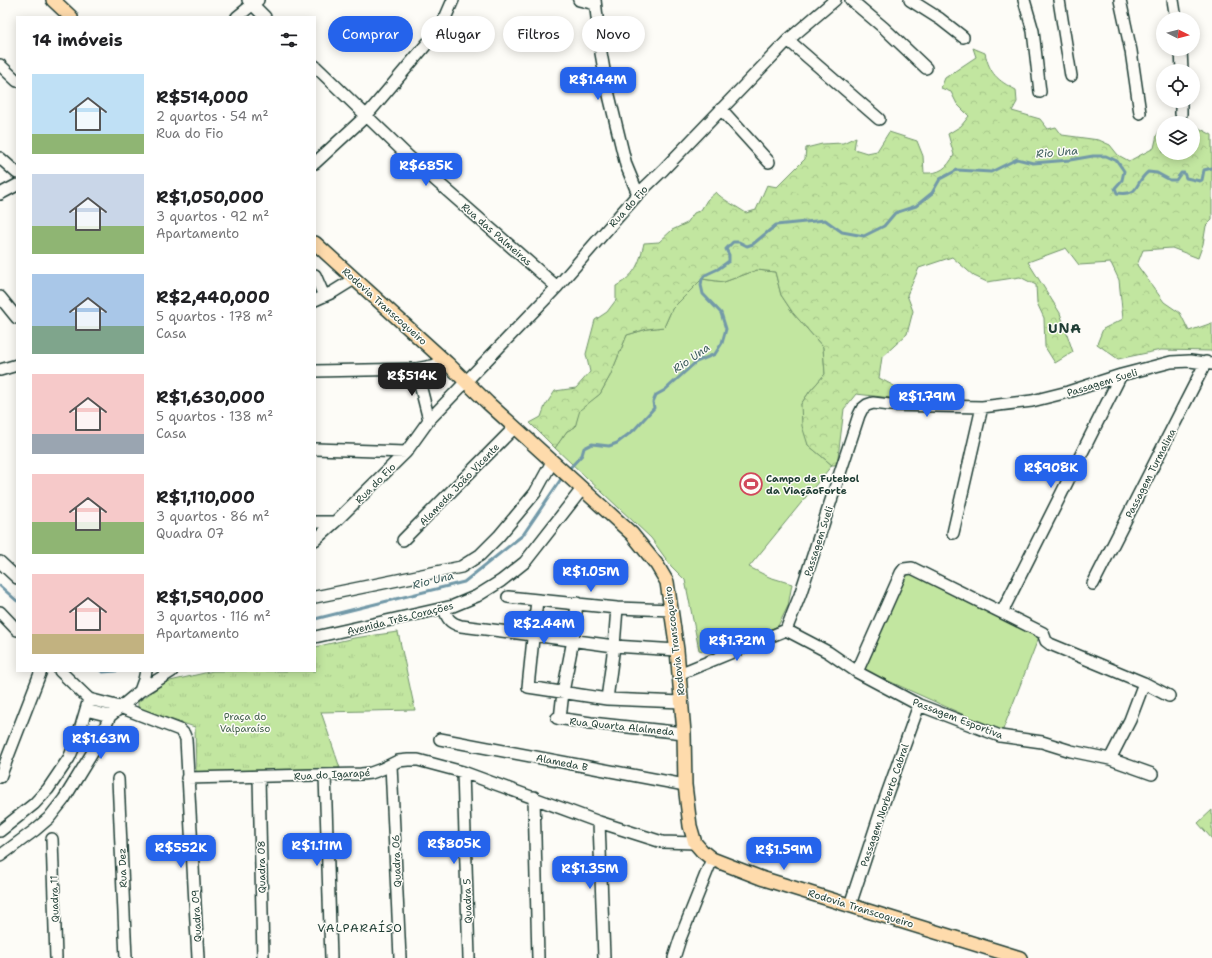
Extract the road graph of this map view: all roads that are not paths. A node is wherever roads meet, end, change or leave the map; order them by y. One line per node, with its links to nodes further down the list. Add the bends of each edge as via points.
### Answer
1 (53, 0): 14 (main road)
2 (453, 0): 29 (street, via 436,33)
3 (580, 0): 12 (street)
4 (835, 0): 18 (street, Rua do Fio)
5 (851, 0): 21 (street)
6 (910, 0): 17 (street)
7 (1024, 0): 24 (street, via 1032,31)
8 (1059, 0): 22 (street)
9 (1120, 0): 27 (street)
10 (1173, 0): 13 (street)
11 (253, 2): 15 (street); 16 (street)
12 (595, 2): 37 (street, via 607,87 626,165)
13 (1175, 12)
14 (70, 16)
15 (238, 16)
16 (264, 16)
17 (963, 37)
18 (788, 40): 26 (street, Rua do Fio); 30 (street)
19 (0, 66): 23 (street)
20 (316, 67): 29 (street, Rua das Palmeiras)
21 (926, 68)
22 (1071, 76)
23 (16, 80)
24 (1040, 92)
25 (1181, 108): 28 (street)
26 (721, 110): 33 (street); 37 (street, Rua do Fio)
27 (1140, 113)
28 (1181, 114)
29 (366, 116): 32 (street); 41 (street, Rua das Palmeiras)
30 (879, 119)
31 (0, 158): 34 (street)
32 (316, 162)
33 (770, 162)
34 (16, 172)
35 (16, 186): 36 (street)
36 (0, 194)
37 (638, 194): 41 (street, Rua do Fio)
38 (316, 243): 39 (main road, Rodovia Transcoqueiro)
39 (354, 279): 43 (street); 45 (main road, Rodovia Transcoqueiro)
40 (316, 281): 43 (street)
41 (557, 287): 52 (street, Rua do Fio)
42 (0, 297): 44 (street)
43 (319, 298)
44 (16, 317)
45 (447, 363): 48 (street); 52 (main road, Rodovia Transcoqueiro)
46 (1209, 363): 51 (street, Passagem Sueli, via 1171,362); 67 (street, Passagem Turmalina)
47 (16, 365): 49 (street)
48 (416, 369): 50 (street); 54 (street)
49 (0, 370)
50 (316, 371)
51 (1121, 375): 53 (street, Passagem Sueli, via 1032,401); 76 (street)
52 (466, 382): 54 (street, Rua do Fio); 55 (main road, Rodovia Transcoqueiro)
53 (982, 407): 62 (street); 78 (street, Passagem Sueli, via 873,403 862,409)
54 (429, 420): 57 (street, Rua do Fio)
55 (515, 427): 58 (main road, Rodovia Transcoqueiro); 64 (street, Alameda João Vicente)
56 (316, 448): 57 (street)
57 (406, 452): 61 (street, Rua do Fio)
58 (555, 464): 59 (main road, Rodovia Transcoqueiro); 68 (street, via 535,493 499,536 480,555 461,567)
59 (580, 487): 72 (street, Avenida Três Corações, via 525,562 477,596); 74 (main road, Rodovia Transcoqueiro, via 632,534 657,565 667,582)
60 (316, 522): 61 (street)
61 (335, 522): 63 (street, Rua do Fio)
62 (953, 534)
63 (316, 539)
64 (404, 540)
65 (0, 562): 66 (street)
66 (16, 577)
67 (1093, 584)
68 (316, 598)
69 (508, 598): 70 (street)
70 (537, 600): 71 (street); 79 (street)
71 (577, 603): 73 (street); 81 (street)
72 (444, 608): 79 (street, via 450,622 461,626); 80 (street, Avenida Três Corações)
73 (617, 608): 74 (street); 82 (street)
74 (672, 610): 83 (main road, Rodovia Transcoqueiro)
75 (0, 612): 77 (street)
76 (1002, 612): 89 (street, via 912,568 907,568 901,573); 91 (street, via 1043,633 1050,644)
77 (16, 629)
78 (786, 630): 89 (street, Passagem Esportiva, via 828,652); 90 (street)
79 (533, 635): 81 (street); 94 (street, via 528,687)
80 (316, 638)
81 (573, 640): 82 (street); 94 (street)
82 (614, 646): 83 (street); 97 (street)
83 (677, 650): 90 (main road, Rodovia Transcoqueiro)
84 (41, 672): 110 (street)
85 (61, 672): 92 (street)
86 (73, 672): 92 (street)
87 (146, 672): 93 (street)
88 (170, 672): 93 (street)
89 (857, 672): 99 (street, Passagem Esportiva)
90 (679, 674): 98 (main road, Rodovia Transcoqueiro)
91 (1144, 683): 95 (street); 105 (street, via 1130,720)
92 (78, 688): 96 (street)
93 (140, 691): 100 (street)
94 (563, 692): 97 (street); 103 (street, Rua Quarta Alalmeda, via 559,719)
95 (1169, 696)
96 (89, 699): 100 (street); 101 (street)
97 (607, 699): 98 (street)
98 (682, 702): 103 (main road, Rodovia Transcoqueiro)
99 (919, 705): 105 (street, Passagem Esportiva, via 1000,736 1042,742); 122 (street, Passagem Norberto Cabral)
100 (120, 707): 102 (street); 112 (street, via 180,730 184,734)
101 (86, 710): 102 (street); 117 (street, via 69,758 48,789 34,804)
102 (110, 716): 120 (street, via 94,750 64,800 35,830)
103 (684, 733): 114 (main road, Rodovia Transcoqueiro)
104 (440, 739): 114 (street, Alameda B)
105 (1110, 759): 108 (street, Passagem Esportiva)
106 (391, 765): 107 (street, Rua do Igarapé, via 398,761 418,760); 109 (street, Rua do Igarapé, via 371,773); 128 (street, Quadra 06)
107 (463, 772): 115 (street, Rua do Igarapé); 129 (street, Quadra 5)
108 (1152, 774)
109 (325, 775): 111 (street, Rua do Igarapé); 127 (street)
110 (0, 777)
111 (259, 777): 112 (street, Rua do Igarapé); 126 (street, Quadra 08)
112 (187, 778): 125 (street, Quadra 09)
113 (118, 779): 124 (street, Rua Dez)
114 (685, 785): 119 (main road, Rodovia Transcoqueiro, via 690,826)
115 (534, 797): 116 (street, Rua do Igarapé); 130 (street)
116 (599, 822): 119 (street, Rua do Igarapé, via 662,842); 131 (street)
117 (0, 831)
118 (52, 839): 123 (street, Quadra 11)
119 (695, 843): 121 (main road, Rodovia Transcoqueiro)
120 (0, 856)
121 (712, 859): 122 (main road, Rodovia Transcoqueiro, via 761,878); 132 (street)
122 (850, 904): 133 (main road, Rodovia Transcoqueiro)
123 (56, 958)
124 (126, 958)
125 (198, 958)
126 (263, 958)
127 (331, 958)
128 (400, 958)
129 (469, 958)
130 (538, 958)
131 (604, 958)
132 (674, 958)
133 (1020, 958)

